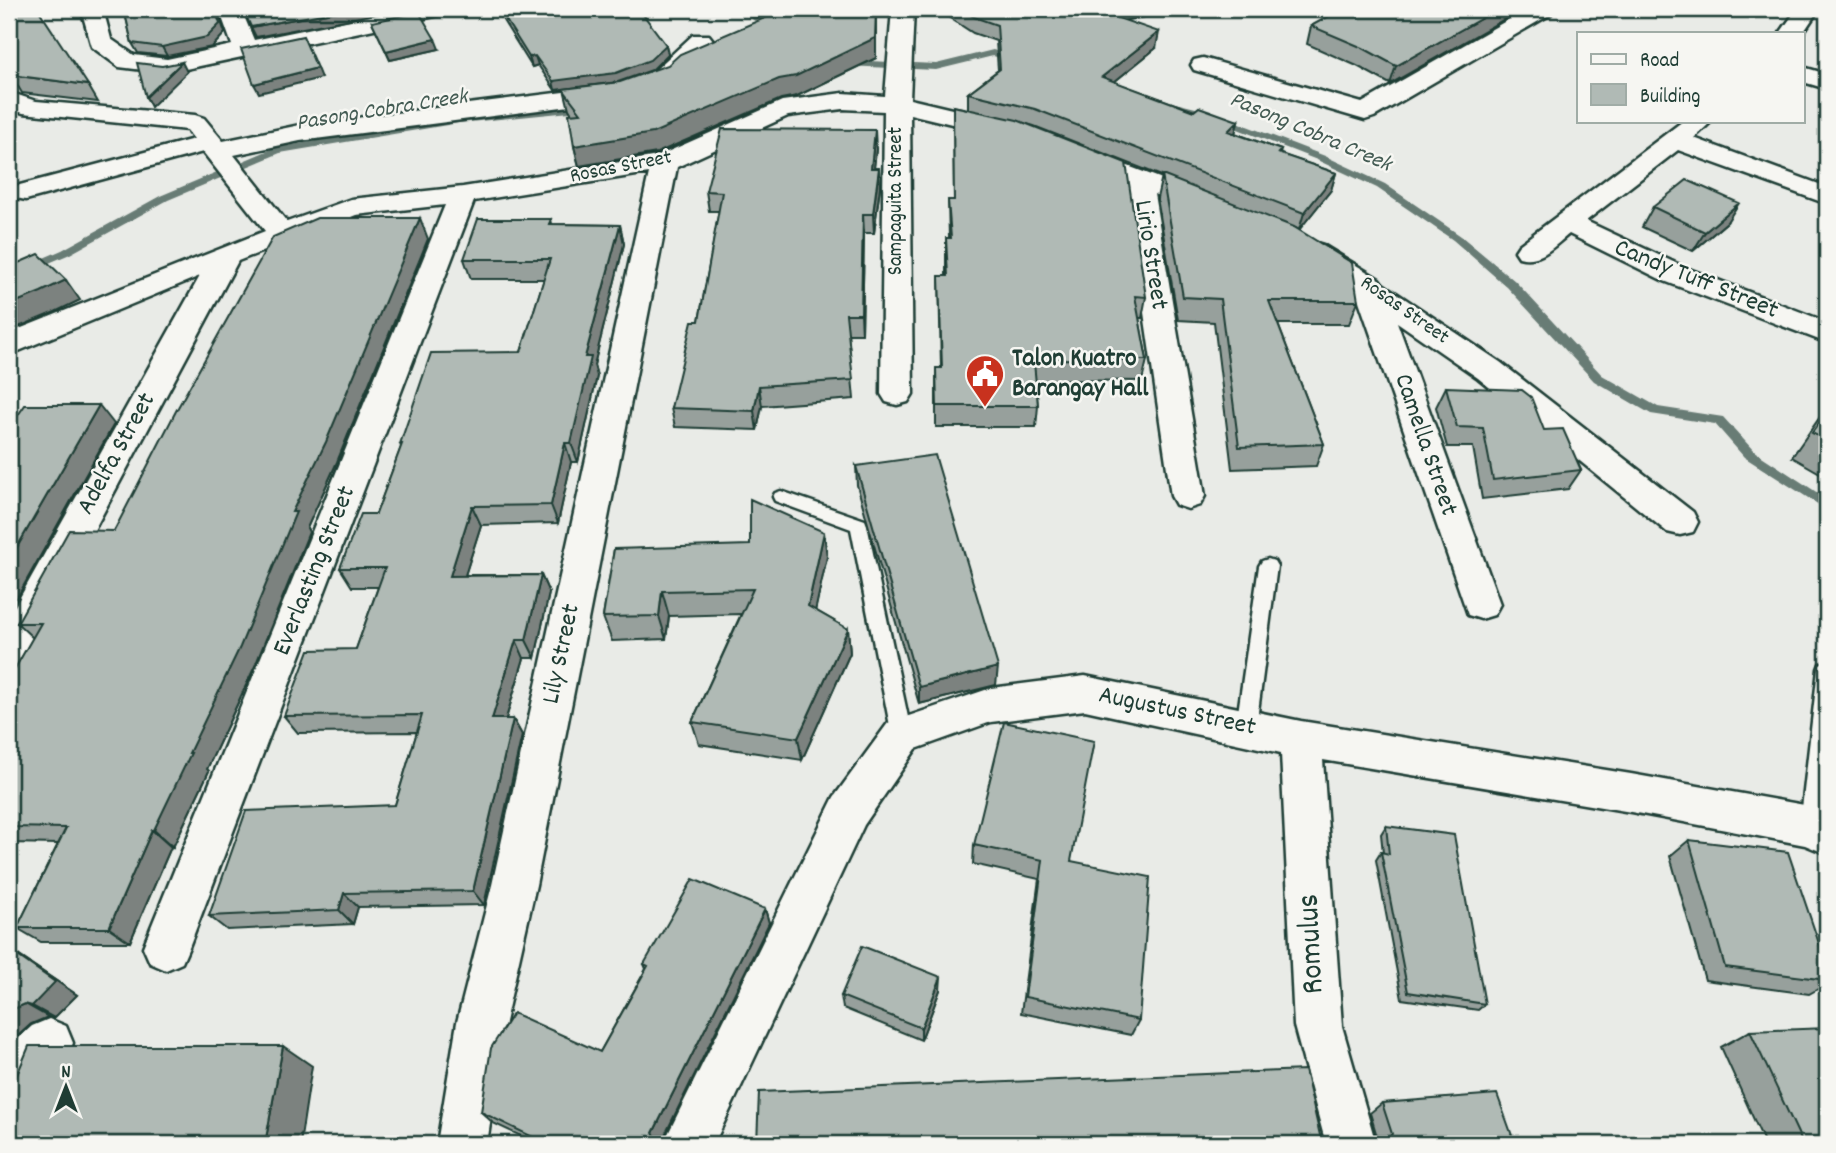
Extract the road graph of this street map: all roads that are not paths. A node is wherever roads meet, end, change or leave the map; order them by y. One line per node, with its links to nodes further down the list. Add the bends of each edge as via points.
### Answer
1 (92, 9): 11 (street, via 100,42 128,62 167,66)
2 (230, 9): 11 (street)
3 (435, 9): 11 (street)
4 (902, 9): 14 (street, Sampaguita Street)
5 (1096, 9): 6 (street, via 1118,13)
6 (1146, 9)
7 (1543, 9): 12 (street, via 1365,112)
8 (1808, 9): 9 (street)
9 (1792, 32)
10 (701, 40): 22 (street, via 662,77 624,92 300,133)
11 (246, 51)
12 (1203, 65)
13 (1804, 74): 15 (street)
14 (898, 79): 19 (street, Rosas Street); 23 (street, Rosas Street, via 843,102 782,109); 37 (street, Sampaguita Street)
15 (1827, 82)
16 (21, 104): 17 (street); 22 (street, via 195,123)
17 (9, 121)
18 (1698, 122): 20 (street)
19 (1024, 133)
20 (1676, 140): 27 (street); 29 (street)
21 (1062, 148): 24 (street)
22 (215, 151): 25 (street); 30 (street)
23 (665, 163): 26 (street, Rosas Street); 52 (street, Lily Street, via 514,885 481,1022)
24 (1138, 180): 28 (street); 38 (street, Lirio Street)
25 (26, 192)
26 (463, 195): 30 (street, Rosas Street, via 351,207); 49 (street, Everlasting Street)
27 (1827, 196)
28 (1236, 218)
29 (1567, 223): 32 (street); 35 (street, Candy Tuff Street, via 1664,270)
30 (282, 234): 33 (street, Rosas Street)
31 (1286, 237): 34 (street, Rosas Street)
32 (1528, 251)
33 (226, 256): 36 (street, Rosas Street); 43 (street, Adelfa Street)
34 (1369, 286): 40 (street, Rosas Street, via 1489,370); 42 (street, Camella Street)
35 (1827, 333)
36 (9, 345)
37 (897, 394)
38 (1188, 496)
39 (781, 497): 46 (lane, via 859,525)
40 (1680, 522)
41 (1268, 565): 45 (lane)
42 (1481, 604)
43 (9, 652)
44 (1827, 669): 48 (lane)
45 (1246, 727): 46 (street, Augustus Street, via 1085,693 991,705); 47 (street, Augustus Street)
46 (902, 736): 53 (street, via 849,811)
47 (1301, 739): 48 (street, Augustus Street, via 1617,790); 54 (street, Romulus, via 1318,1026)
48 (1819, 830)
49 (166, 947)
50 (49, 1043): 51 (street)
51 (9, 1080)
52 (462, 1144)
53 (688, 1144)
54 (1351, 1144)

